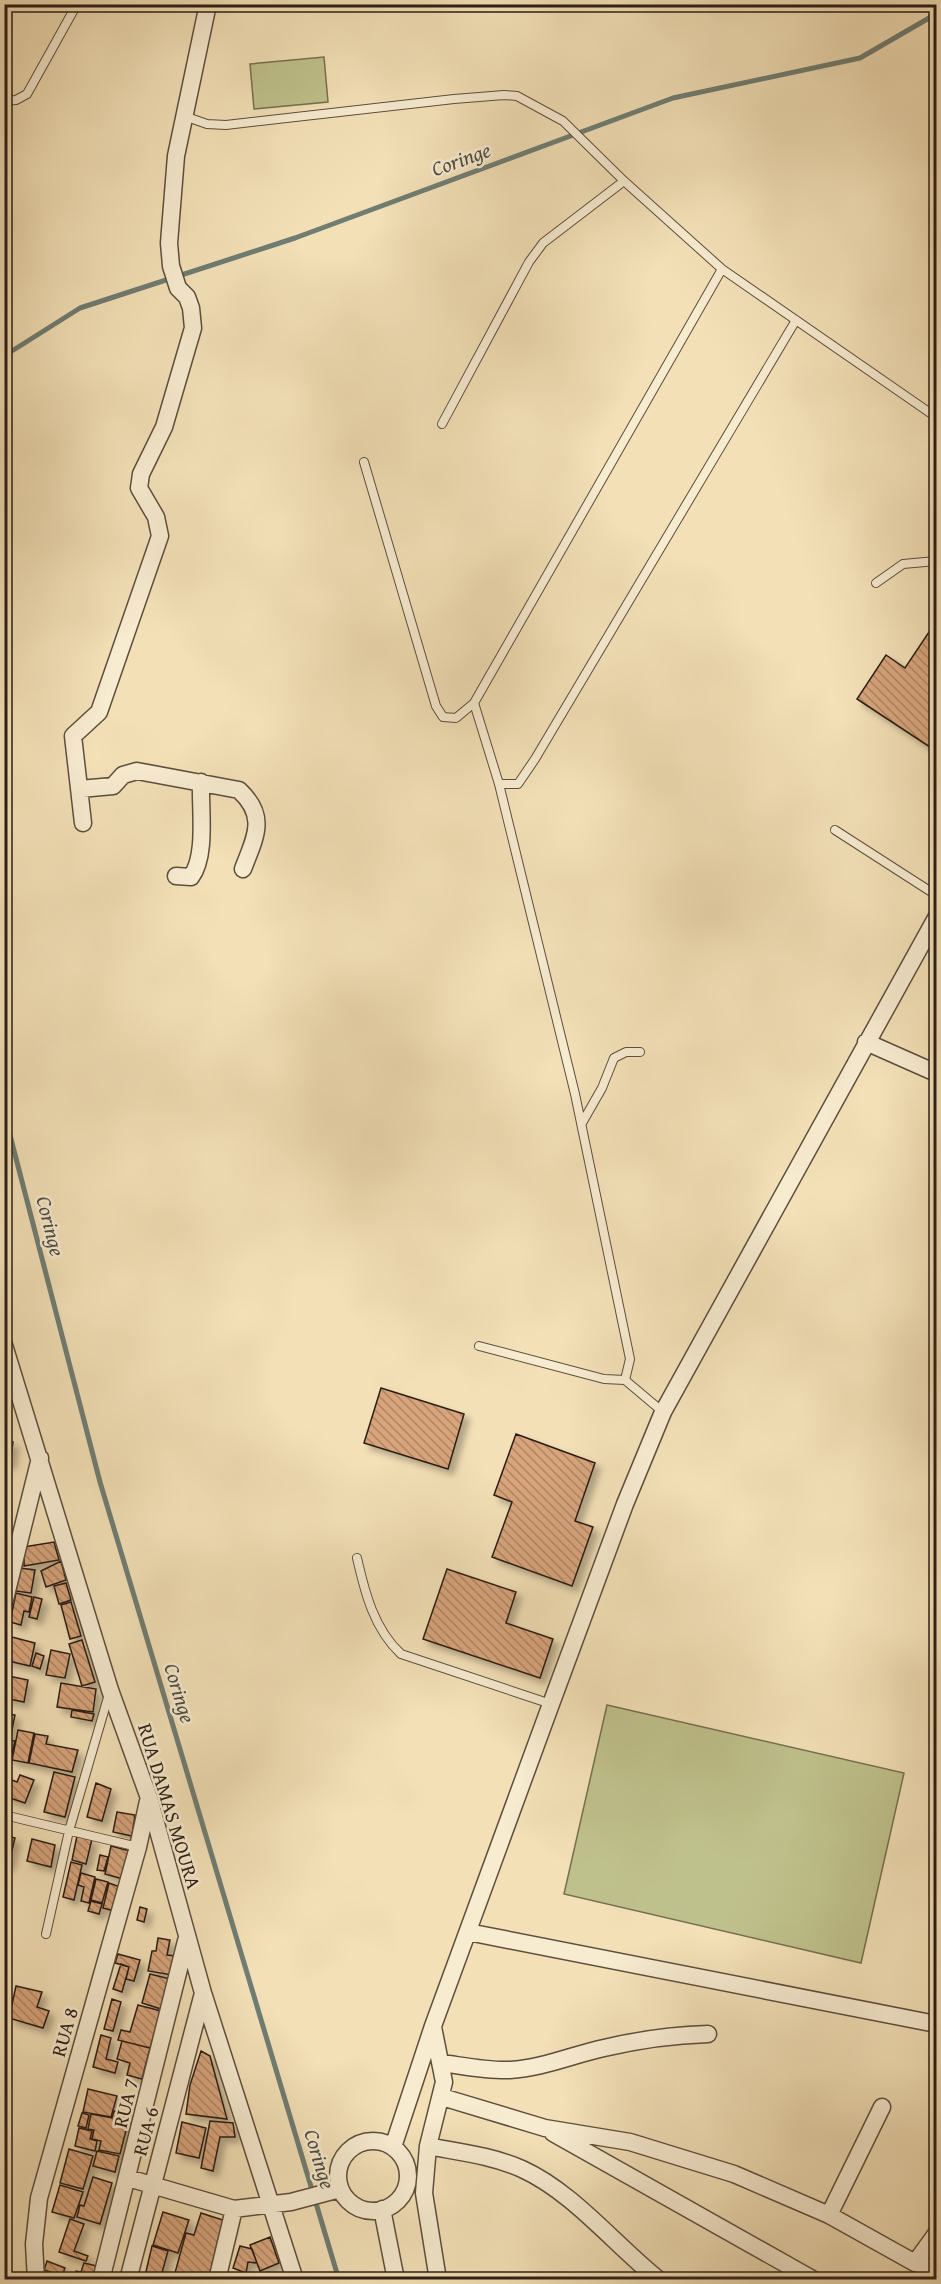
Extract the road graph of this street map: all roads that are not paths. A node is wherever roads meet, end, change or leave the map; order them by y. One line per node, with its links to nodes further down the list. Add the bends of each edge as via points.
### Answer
1 (77, 4): 3 (lane, via 27,94)
2 (208, 4): 4 (street)
3 (4, 101)
4 (184, 116): 5 (lane, via 207,124 226,125 504,94 517,96 563,121); 16 (street, via 176,156 169,243 171,266 178,288 191,308 193,328 164,427 141,474 139,488 156,517 160,536 99,712 73,736)
5 (624, 181): 6 (lane); 9 (lane, via 543,243)
6 (722, 269): 7 (lane); 13 (lane)
7 (796, 320): 8 (lane); 15 (lane, via 536,759 518,784)
8 (936, 417)
9 (442, 424)
10 (364, 462): 13 (lane, via 435,706 443,717 456,718)
11 (936, 561): 12 (lane, via 903,564)
12 (876, 583)
13 (474, 703): 15 (lane)
14 (201, 782): 16 (street, via 137,771 123,775 114,786); 19 (street, via 239,790 251,802 257,815 257,831); 20 (street, via 202,846 196,870 191,877)
15 (499, 784): 26 (lane)
16 (80, 789): 17 (street)
17 (84, 823)
18 (835, 830): 21 (lane)
19 (243, 869)
20 (176, 876)
21 (936, 895)
22 (936, 918): 23 (street)
23 (866, 1042): 25 (street); 30 (street)
24 (640, 1052): 26 (lane, via 626,1052 614,1058)
25 (936, 1073)
26 (582, 1123): 29 (lane, via 630,1359)
27 (4, 1345): 31 (street, RUA DAMAS MOURA)
28 (479, 1346): 29 (lane, via 604,1379)
29 (625, 1380): 30 (lane)
30 (663, 1412): 35 (street)
31 (40, 1458): 33 (street); 34 (street, RUA DAMAS MOURA)
32 (357, 1558): 35 (lane, via 371,1610 387,1641 401,1654)
33 (4, 1603)
34 (110, 1690): 36 (street, RUA DAMAS MOURA); 38 (lane)
35 (551, 1704): 40 (street)
36 (149, 1798): 39 (street, RUA 8); 42 (street, RUA DAMAS MOURA)
37 (4, 1815): 38 (lane)
38 (69, 1831): 39 (lane); 41 (lane)
39 (138, 1847): 63 (street, RUA 8, via 39,2198 34,2244)
40 (468, 1932): 44 (street); 45 (street)
41 (46, 1934)
42 (187, 1936): 43 (street, RUA DAMAS MOURA); 53 (street, RUA 7)
43 (203, 1993): 54 (street, RUA 6); 56 (street, RUA DAMAS MOURA)
44 (936, 2024)
45 (433, 2026): 47 (street); 52 (street)
46 (708, 2034): 47 (street, via 602,2048 536,2067 509,2070)
47 (442, 2063): 48 (street)
48 (442, 2097): 50 (street); 51 (street)
49 (882, 2108): 59 (street)
50 (545, 2128): 59 (street, via 630,2142 681,2156); 71 (street)
51 (428, 2146): 69 (street, via 424,2193); 70 (street, via 523,2169 562,2194)
52 (393, 2147): 55 (street, via 371,2141 351,2148 339,2167); 58 (street, via 405,2165 405,2187 400,2197)
53 (128, 2178): 54 (street); 64 (street, RUA 7)
54 (153, 2186): 57 (street); 65 (street, RUA 6)
55 (335, 2191): 56 (street); 58 (street, via 353,2204 372,2211)
56 (272, 2206): 57 (street); 67 (street, RUA DAMAS MOURA)
57 (234, 2209): 66 (street)
58 (382, 2210): 68 (street)
59 (829, 2215): 61 (street)
60 (936, 2235): 61 (street)
61 (915, 2263): 62 (street)
62 (936, 2270)
63 (36, 2280)
64 (101, 2280)
65 (128, 2280)
66 (217, 2280)
67 (295, 2280)
68 (396, 2280)
69 (438, 2280)
70 (659, 2280)
71 (814, 2280)

